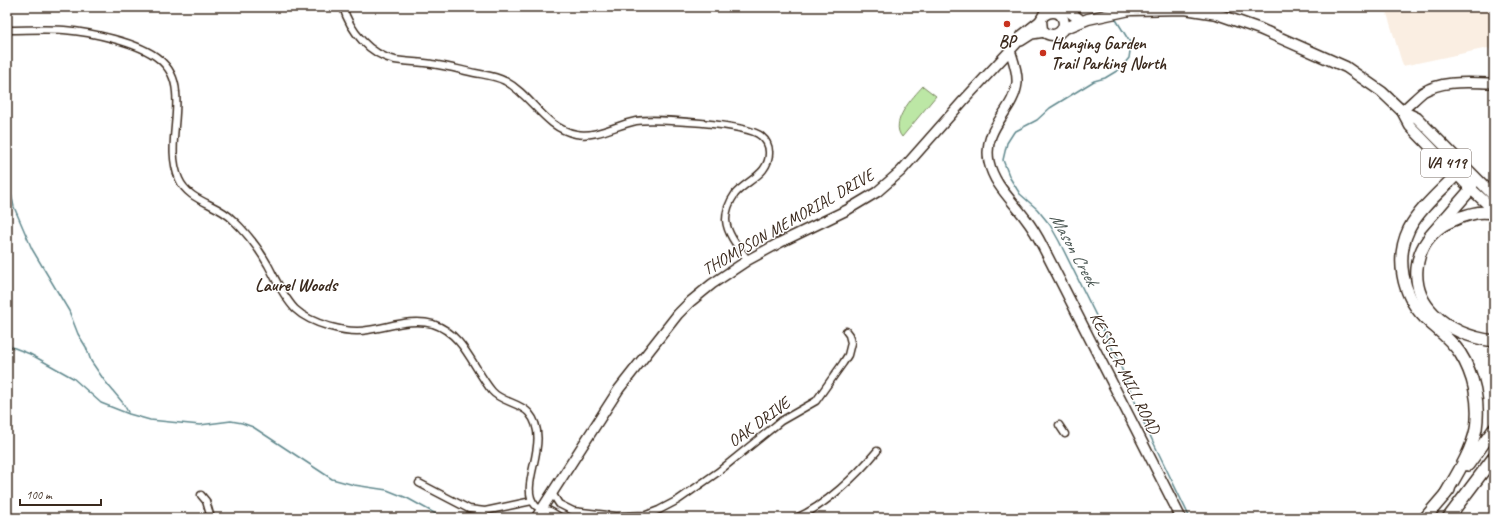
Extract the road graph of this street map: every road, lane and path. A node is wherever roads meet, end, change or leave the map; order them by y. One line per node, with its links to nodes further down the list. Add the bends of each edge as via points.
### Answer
1 (343, 7): 19 (street, via 361,40 375,51 396,60 432,64 498,78 524,94 556,128 576,135 659,119 728,127 758,134 768,145 768,162 763,171 736,193 728,206 727,214 727,227)
2 (1192, 8): 5 (main road, VA 419, via 1130,10); 11 (main road, VA 419, via 1245,23 1346,66 1382,92)
3 (1061, 11): 4 (main road); 5 (main road, VA 419); 7 (main road)
4 (1043, 14): 8 (main road, via 1041,27); 9 (main road, THOMPSON MEMORIAL DRIVE)
5 (1087, 18): 7 (main road, VA 419)
6 (7, 30): 31 (street, via 59,30 94,35 142,49 158,58 170,72 175,83 177,102 173,148 175,166 182,185 195,197 235,221 258,249 288,301 310,319 332,327 359,331 408,322 428,323 439,326 454,337 493,392 525,409 536,424 538,440 531,479)
7 (1063, 30): 8 (main road, via 1054,35)
8 (1045, 32): 9 (main road, THOMPSON MEMORIAL DRIVE, via 1032,34)
9 (1013, 47): 19 (main road, THOMPSON MEMORIAL DRIVE, via 890,182 863,201); 38 (main road, KESSLER MILL ROAD, via 1017,84 1013,97 996,124 990,140 988,156 992,172 1040,241)
10 (1494, 83): 11 (main road, via 1439,85 1424,92)
11 (1402, 111): 12 (main road, VA 419, via 1410,126); 13 (main road, VA 419, via 1417,118)
12 (1457, 174): 13 (highway); 14 (main road, VA 419); 30 (highway, via 1419,214 1412,225 1405,242 1402,263 1405,284 1413,302 1424,317 1443,333 1460,353 1475,389 1477,418 1473,440)
13 (1474, 177): 14 (highway); 15 (main road, VA 419)
14 (1470, 189): 16 (main road, VA 419); 18 (highway)
15 (1494, 196)
16 (1494, 210)
17 (1494, 213): 18 (highway, via 1482,211 1451,221)
18 (1430, 236): 21 (highway, via 1421,249 1417,267 1418,286 1423,300 1433,313 1454,329 1473,337)
19 (748, 260): 28 (main road, THOMPSON MEMORIAL DRIVE, via 702,291 678,314 619,389)
20 (846, 331): 33 (street, OAK DRIVE, via 851,343 848,355 816,401 791,414 764,433 696,488)
21 (1494, 340)
22 (1059, 425): 24 (street)
23 (1494, 429): 30 (highway)
24 (1065, 434)
25 (877, 451): 37 (street, via 820,505)
26 (1494, 457): 40 (highway)
27 (419, 483): 31 (street, via 475,511)
28 (552, 493): 32 (main road, THOMPSON MEMORIAL DRIVE); 33 (street, OAK DRIVE, via 564,507 580,513)
29 (201, 495): 34 (street, via 206,501)
30 (1445, 495): 39 (highway)
31 (532, 501): 32 (street)
32 (542, 509): 35 (main road, THOMPSON MEMORIAL DRIVE); 36 (street)
33 (654, 516)
34 (211, 518)
35 (536, 518)
36 (562, 518)
37 (796, 518)
38 (1181, 518)
39 (1425, 518)
40 (1448, 518)

